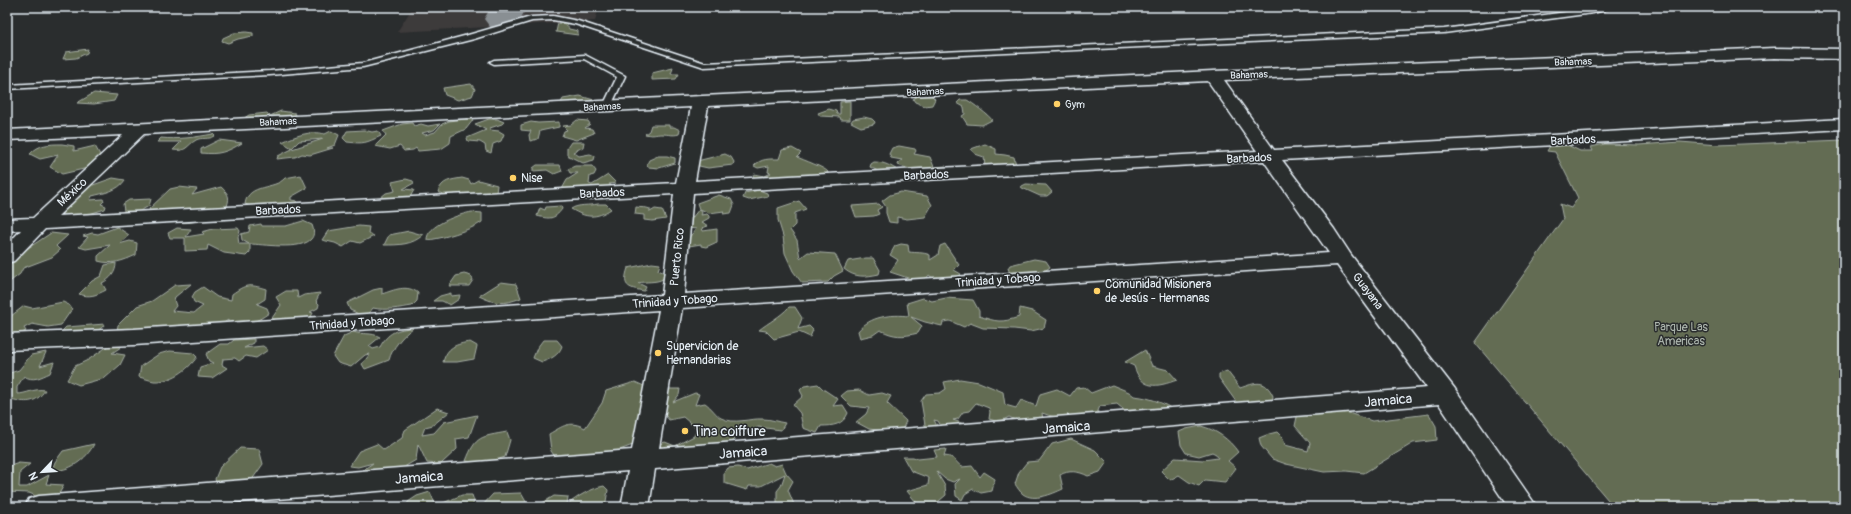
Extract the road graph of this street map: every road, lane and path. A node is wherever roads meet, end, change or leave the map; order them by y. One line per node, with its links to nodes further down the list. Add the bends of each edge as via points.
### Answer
1 (1612, 7): 5 (lane, via 1444,31 704,65 576,22 553,18 531,19 363,65 270,73)
2 (1844, 54): 4 (street, Bahamas, via 1775,53)
3 (494, 62): 7 (lane, via 585,57 621,76)
4 (1213, 76): 6 (street, Bahamas); 11 (street, Guayana)
5 (7, 87)
6 (700, 102): 7 (street, Bahamas); 12 (street, Puerto Rico)
7 (607, 106): 9 (street, Bahamas)
8 (1844, 124): 11 (street, Barbados)
9 (140, 128): 10 (street, Bahamas); 13 (street, México)
10 (7, 135)
11 (1270, 157): 12 (street, Barbados); 16 (street, Guayana)
12 (684, 188): 13 (street, Barbados); 17 (street, Puerto Rico)
13 (39, 223): 14 (street, Barbados); 15 (street, México)
14 (7, 225)
15 (7, 257)
16 (1343, 258): 17 (street, Trinidad y Tobago); 19 (street, Guayana)
17 (672, 302): 18 (street, Trinidad y Tobago, via 142,336); 20 (street, Puerto Rico)
18 (7, 342)
19 (1446, 395): 20 (street, Jamaica); 23 (street, Guayana)
20 (643, 460): 21 (street, Jamaica); 22 (street, Puerto Rico)
21 (39, 507)
22 (635, 507)
23 (1523, 507)

